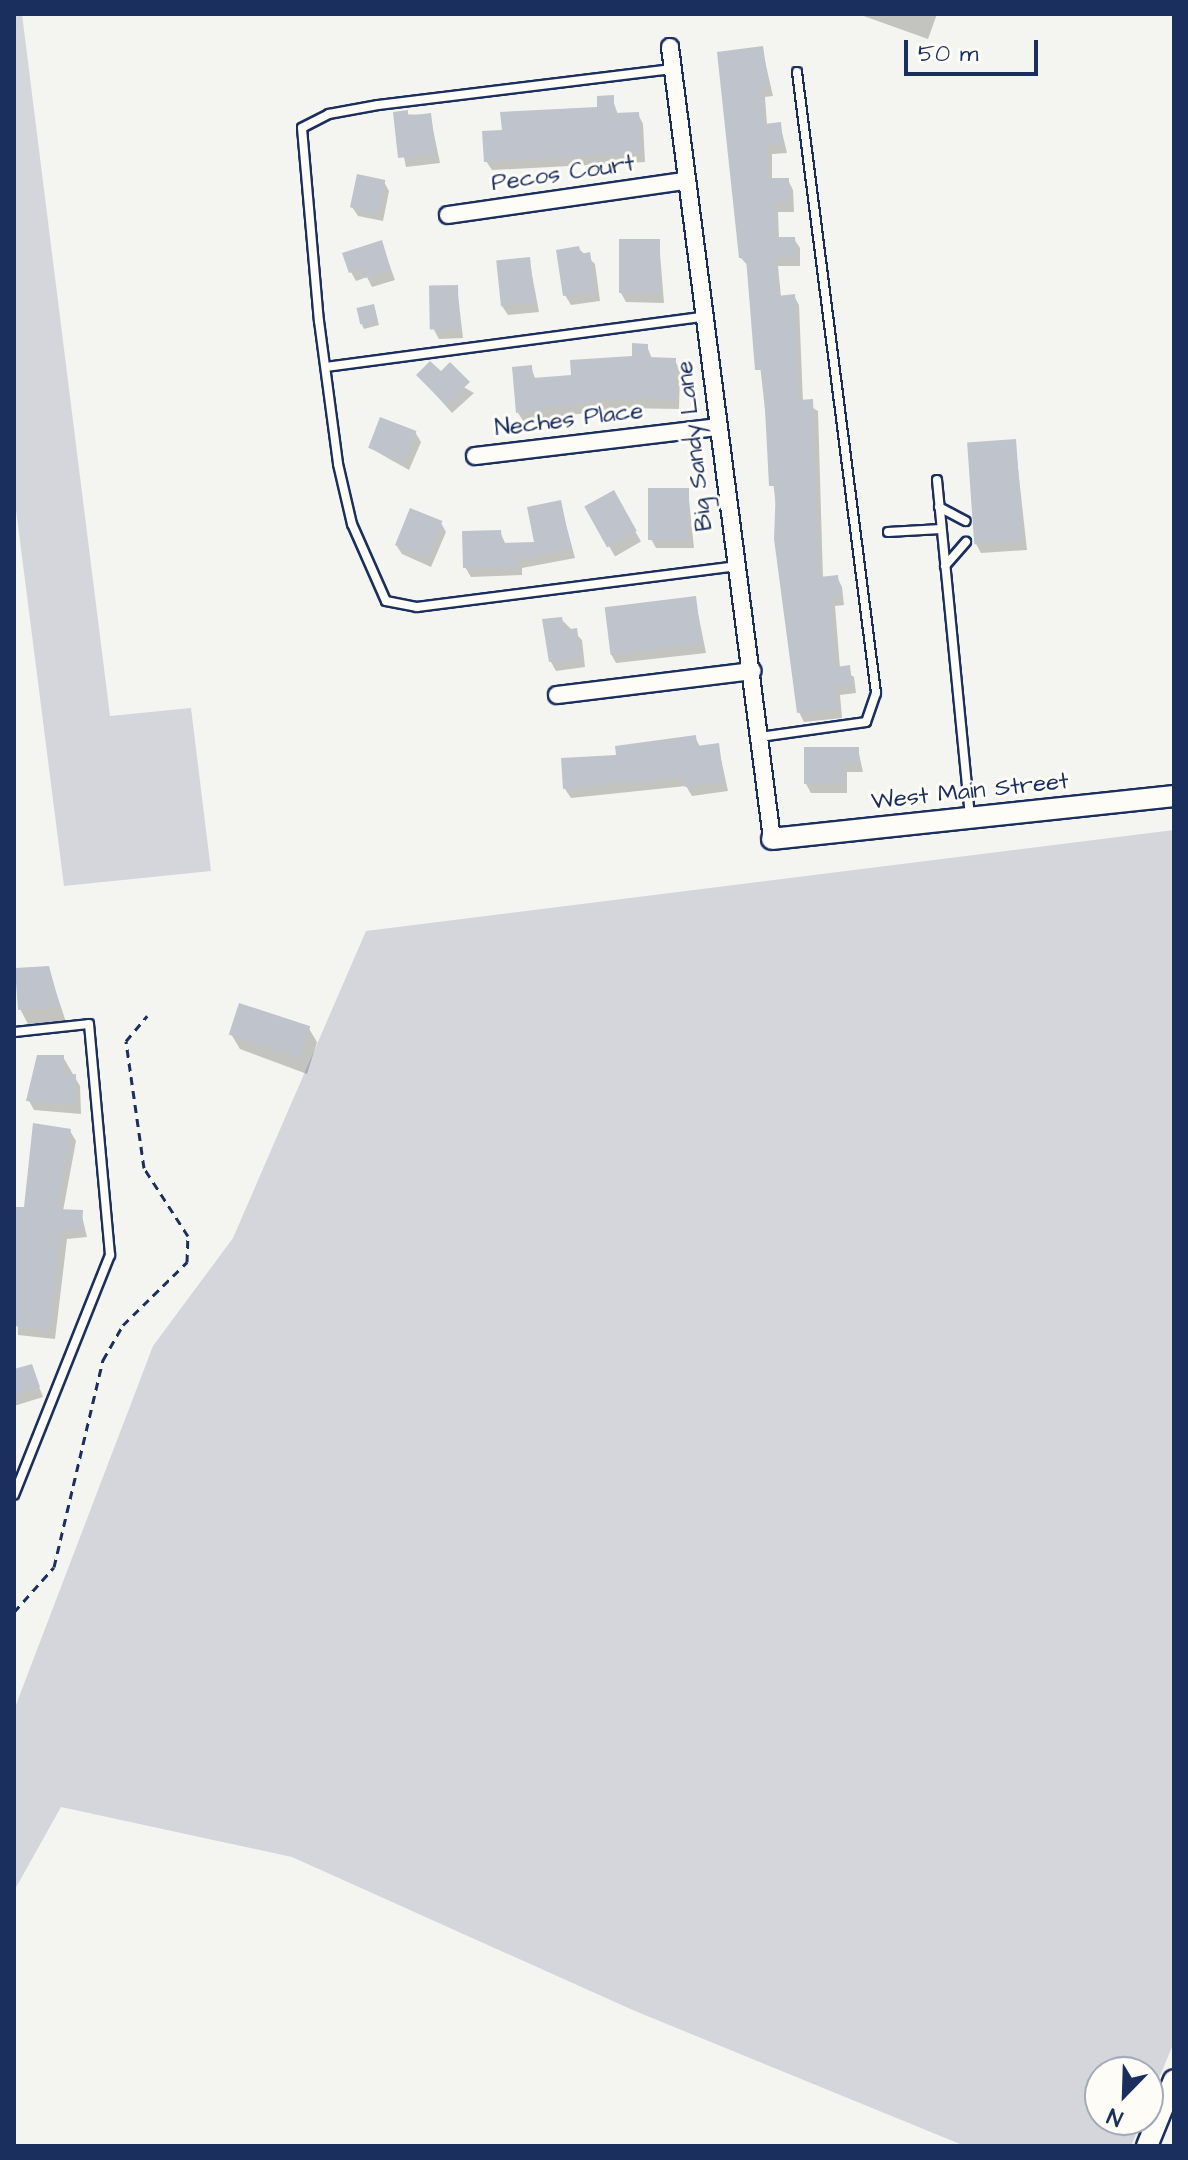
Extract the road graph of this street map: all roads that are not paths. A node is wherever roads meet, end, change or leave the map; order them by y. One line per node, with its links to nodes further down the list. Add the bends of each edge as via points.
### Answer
1 (670, 47): 2 (street, Big Sandy Lane)
2 (673, 69): 4 (street, Big Sandy Lane); 7 (lane, via 378,105 329,114 302,128)
3 (797, 72): 20 (lane, via 876,693 866,722)
4 (685, 181): 5 (street, Pecos Court); 6 (street, Big Sandy Lane)
5 (448, 215)
6 (703, 317): 7 (lane); 8 (street, Big Sandy Lane)
7 (326, 367): 16 (lane, via 352,524 386,601 417,607)
8 (717, 427): 9 (street, Neches Place); 16 (street, Big Sandy Lane)
9 (475, 456)
10 (937, 480): 11 (lane)
11 (939, 507): 12 (lane); 13 (lane)
12 (965, 521)
13 (941, 529): 14 (lane); 17 (lane)
14 (888, 532)
15 (966, 542): 17 (lane)
16 (735, 566): 18 (street, Big Sandy Lane)
17 (945, 566): 22 (lane)
18 (753, 671): 19 (street); 20 (street, Big Sandy Lane)
19 (557, 695)
20 (760, 737): 23 (street, Big Sandy Lane)
21 (1174, 796): 22 (street, West Main Street)
22 (970, 818): 23 (street, West Main Street)
23 (772, 839)
24 (14, 1032): 25 (lane, via 89,1024 110,1255)
25 (18, 1474): 26 (lane)
26 (14, 1495)
27 (1174, 2080): 28 (street)
28 (1147, 2146)

